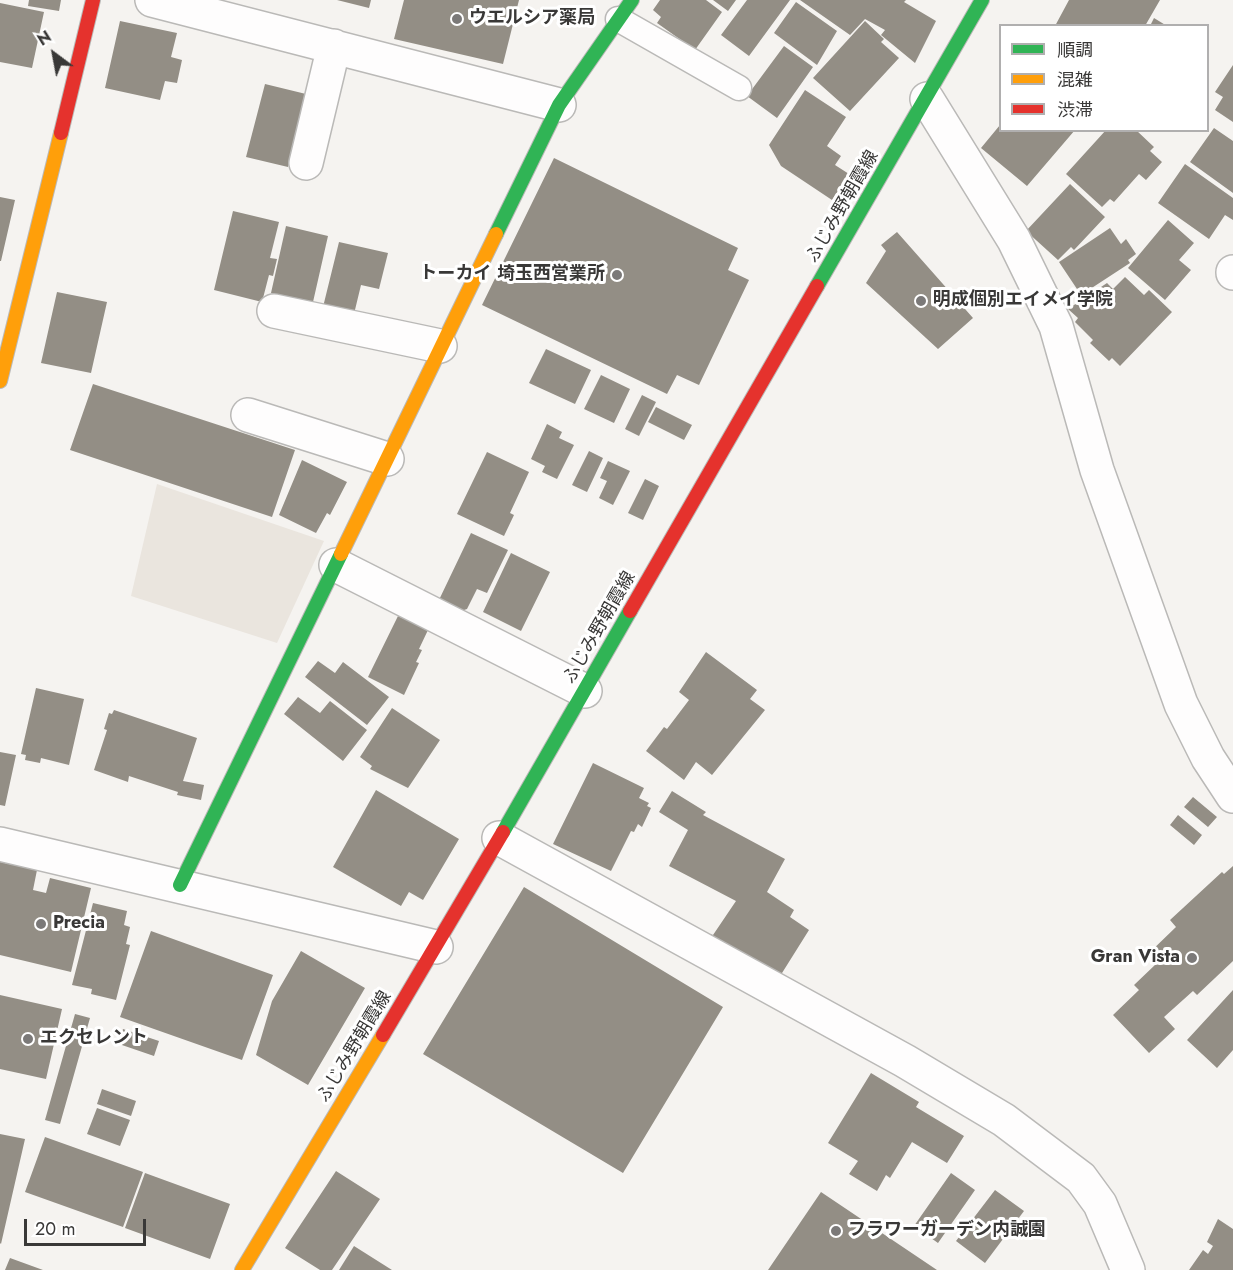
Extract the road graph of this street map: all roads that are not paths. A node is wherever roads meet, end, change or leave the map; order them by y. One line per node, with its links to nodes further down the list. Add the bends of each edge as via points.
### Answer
1 (93, 0): 12 (main road)
2 (152, 0): 5 (street)
3 (982, 0): 7 (main road, ふじみ野朝霞線)
4 (625, 10): 6 (lane); 8 (main road)
5 (333, 46): 8 (street); 9 (street)
6 (740, 88)
7 (927, 99): 16 (main road, ふじみ野朝霞線); 17 (street, via 1014,240 1056,326 1097,470 1181,704 1208,758)
8 (559, 105): 11 (main road)
9 (306, 163)
10 (274, 311): 11 (street)
11 (440, 346): 14 (main road)
12 (0, 381)
13 (248, 415): 14 (street)
14 (387, 459): 15 (main road)
15 (336, 564): 16 (street); 20 (main road)
16 (585, 691): 18 (main road, ふじみ野朝霞線)
17 (1233, 796)
18 (499, 838): 21 (main road, ふじみ野朝霞線); 23 (street, via 905,1061 1004,1120 1081,1178 1100,1204)
19 (0, 844): 20 (street)
20 (180, 885): 21 (street)
21 (436, 947): 22 (main road, ふじみ野朝霞線)
22 (242, 1270)
23 (1128, 1270)

